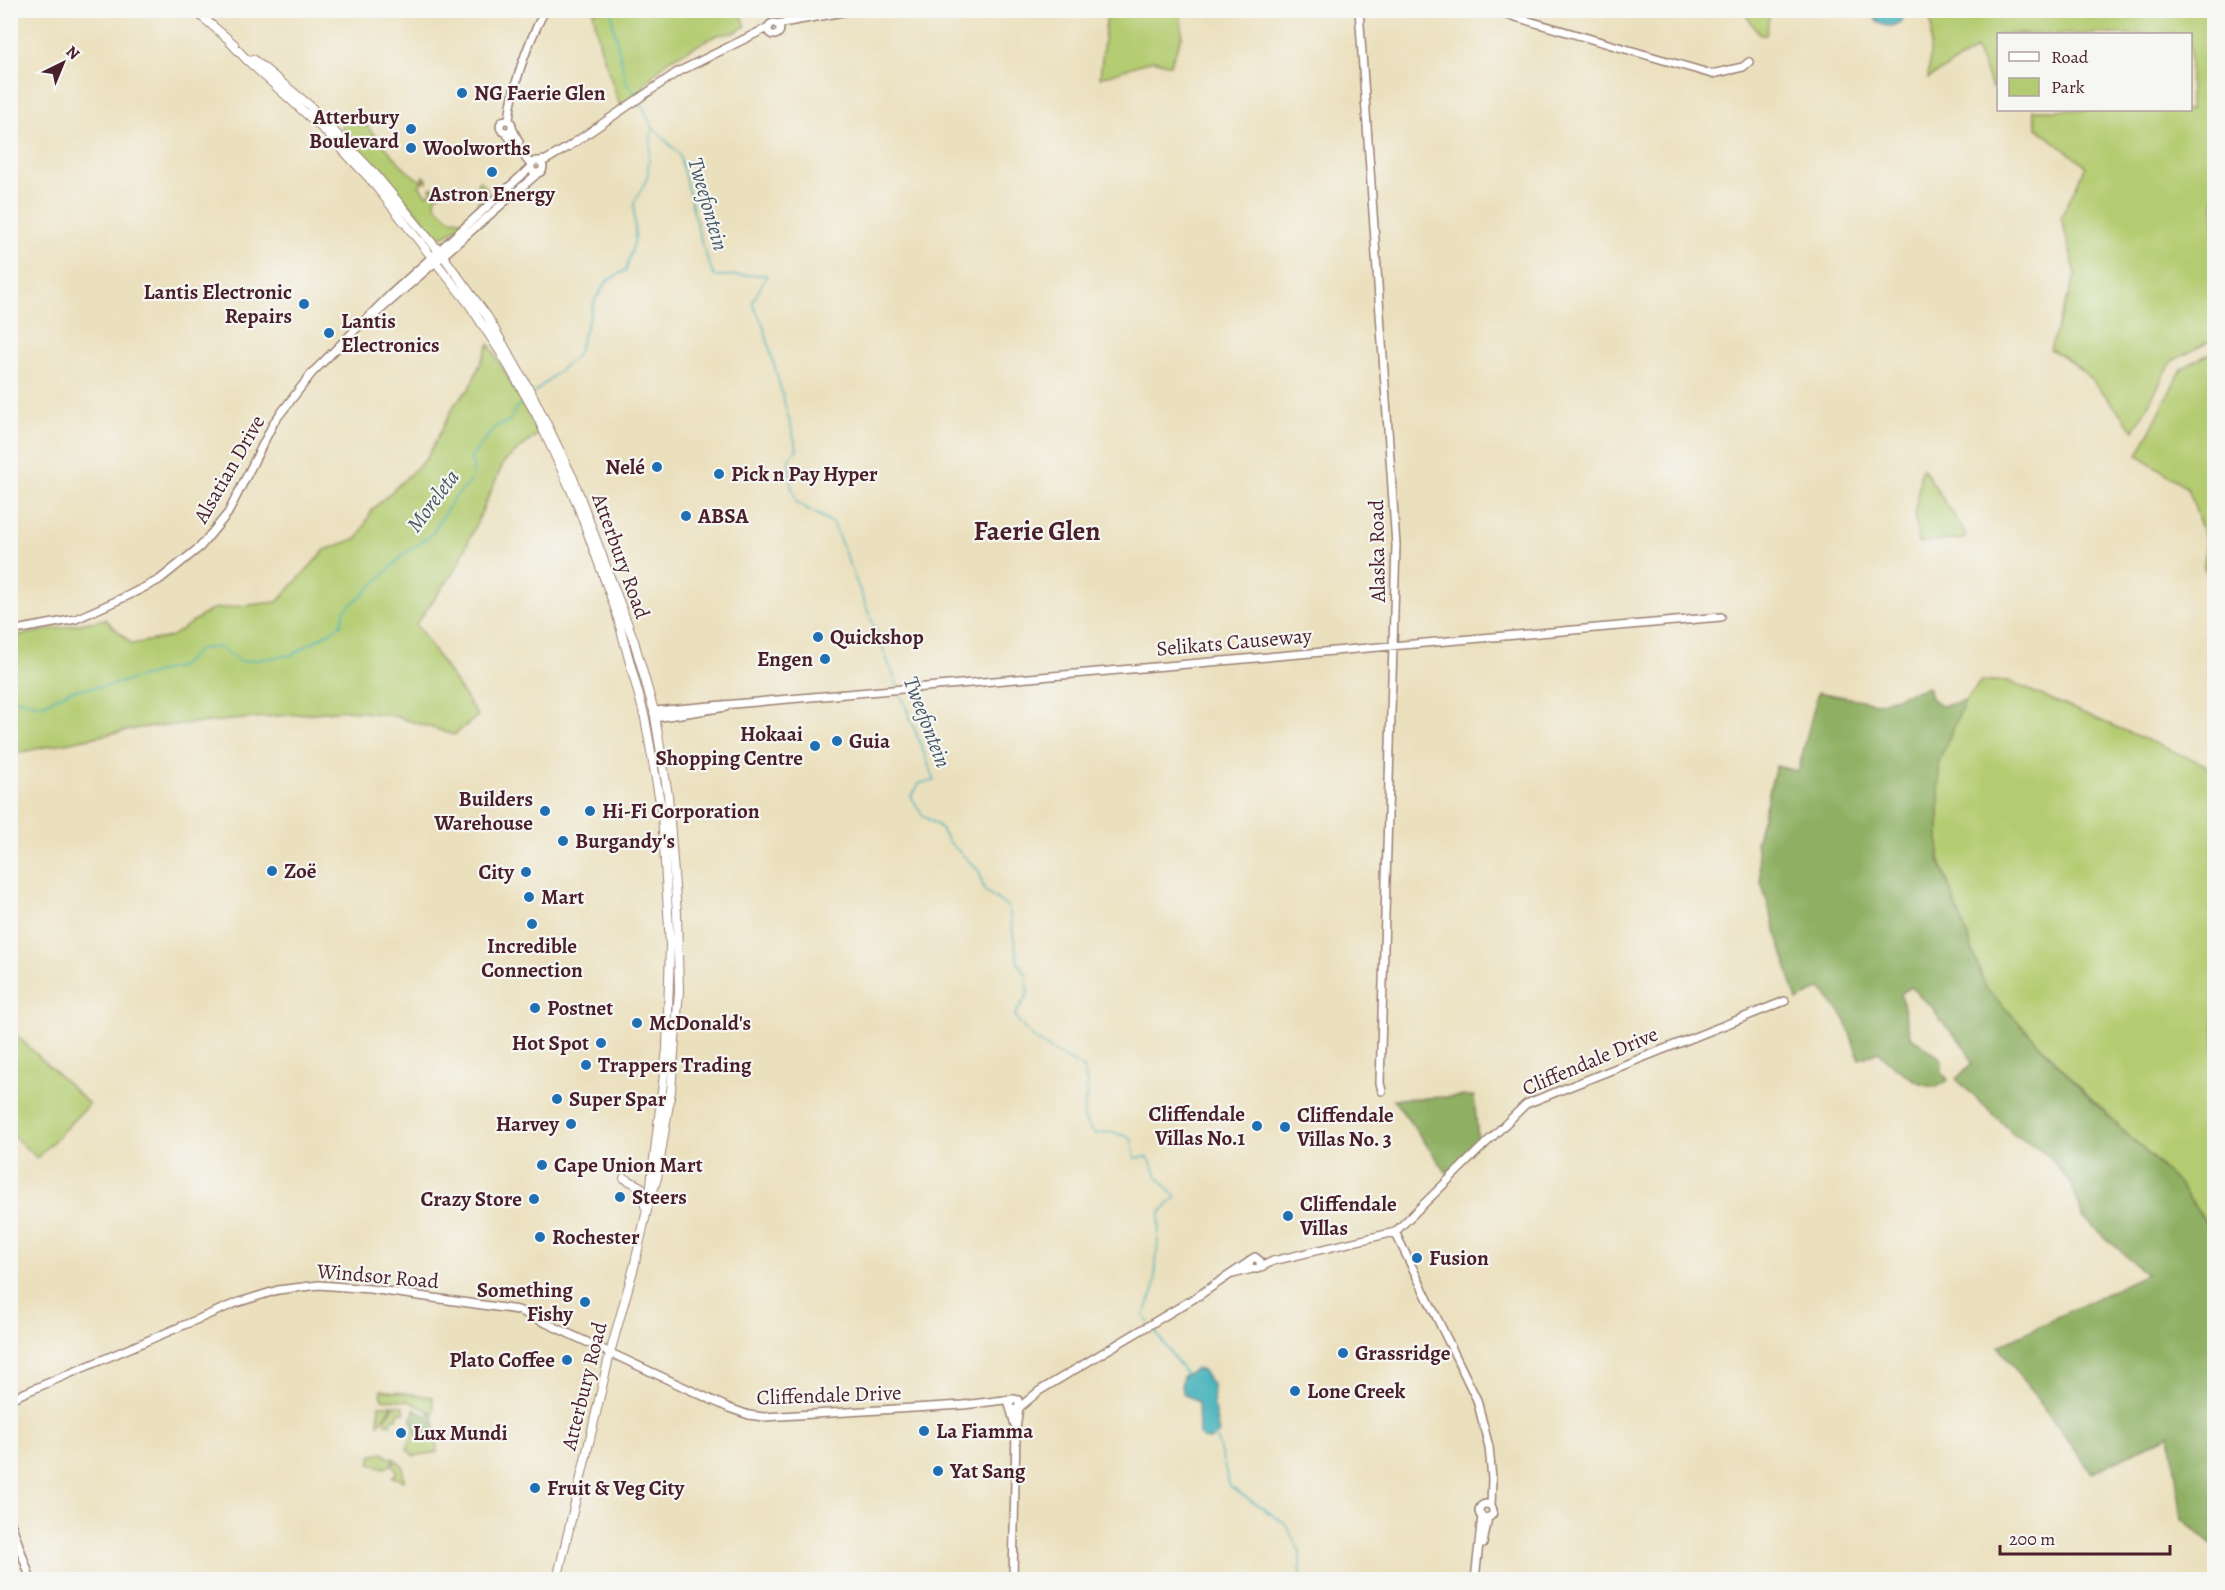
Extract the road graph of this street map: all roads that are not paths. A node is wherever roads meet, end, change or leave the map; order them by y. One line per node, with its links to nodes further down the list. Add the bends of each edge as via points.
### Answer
1 (194, 10): 14 (main road, Atterbury Road, via 342,148)
2 (545, 10): 9 (street, via 527,49)
3 (854, 10): 6 (street)
4 (1359, 10): 18 (street, Alaska Road, via 1395,515)
5 (1491, 10): 8 (street, via 1712,74)
6 (779, 27): 7 (street, via 772,24); 7 (street, via 776,35)
7 (770, 31): 11 (street, via 691,65)
8 (1749, 62)
9 (506, 120): 10 (street, via 512,124); 10 (street, via 500,126)
10 (509, 130): 12 (street)
11 (568, 147): 12 (street); 13 (street)
12 (535, 163): 13 (street, via 543,164); 13 (street, via 533,171); 14 (street)
13 (541, 171): 14 (street)
14 (438, 256): 15 (main road, Atterbury Road); 17 (street, Alsatian Drive, via 312,373 279,415 228,513 200,547 159,580 97,610)
15 (538, 412): 19 (main road, Atterbury Road, via 573,478 634,641); 23 (main road, Atterbury Road, via 615,608 645,718 662,813 670,1014)
16 (1721, 617): 18 (street, Selikats Causeway)
17 (10, 631)
18 (1394, 645): 19 (street, Selikats Causeway, via 749,702); 21 (street, Alaska Road)
19 (655, 714): 23 (main road, Atterbury Road, via 669,811 679,992 665,1135)
20 (1785, 1001): 25 (street, Cliffendale Drive, via 1526,1104)
21 (1382, 1091)
22 (624, 1178): 24 (main road, via 641,1188)
23 (649, 1201): 24 (main road, Atterbury Road)
24 (645, 1216): 28 (main road, Atterbury Road)
25 (1395, 1232): 26 (street); 34 (street, via 1475,1396 1486,1431)
26 (1260, 1263): 27 (street, via 1255,1270); 27 (street, via 1253,1258)
27 (1250, 1265): 29 (street, Cliffendale Drive)
28 (610, 1353): 30 (street, Windsor Road, via 518,1310 319,1285 278,1290 236,1303); 32 (street, Cliffendale Drive, via 694,1393 764,1417); 38 (main road, Atterbury Road)
29 (1039, 1391): 31 (street, Cliffendale Drive); 33 (street, Cliffendale Drive)
30 (10, 1399)
31 (1014, 1399): 32 (street, Cliffendale Drive); 33 (street, via 1009,1402)
32 (991, 1403): 33 (street, Cliffendale Drive)
33 (1015, 1408): 39 (street)
34 (1489, 1505): 35 (street, via 1493,1513); 35 (street, via 1480,1508)
35 (1485, 1517): 40 (street)
36 (10, 1520): 37 (street)
37 (31, 1580)
38 (557, 1580)
39 (1013, 1580)
40 (1475, 1580)

